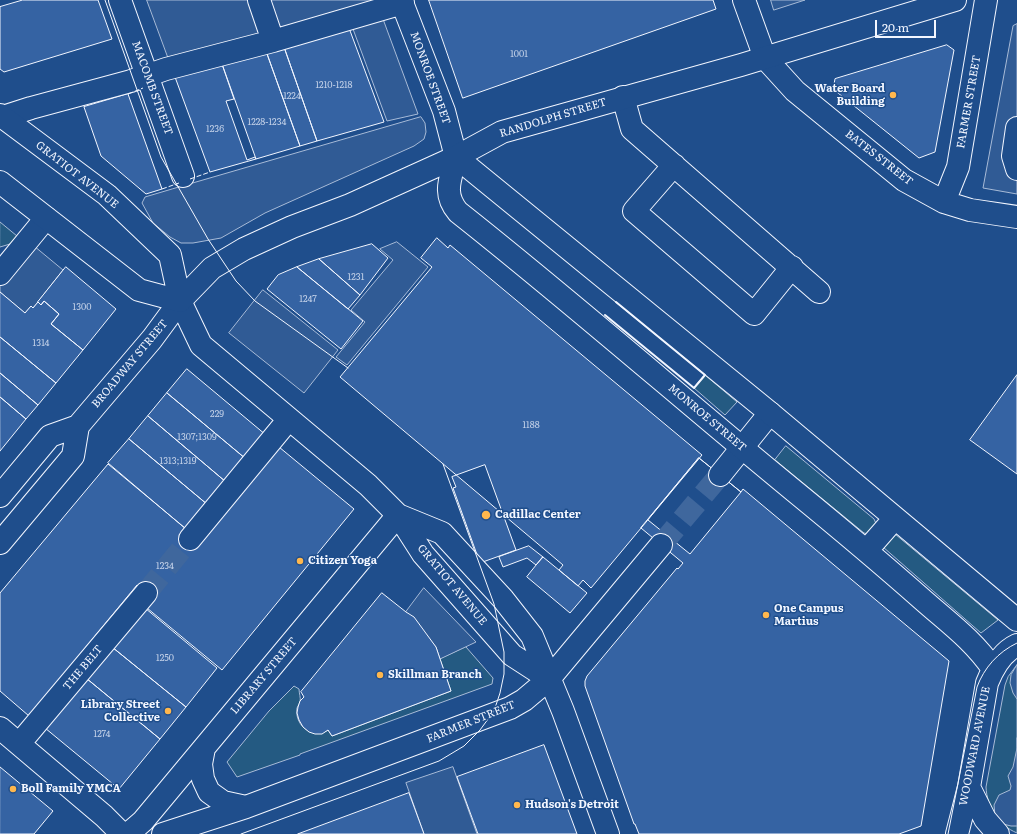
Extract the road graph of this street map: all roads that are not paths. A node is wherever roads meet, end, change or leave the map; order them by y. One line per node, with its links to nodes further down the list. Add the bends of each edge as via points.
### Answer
1 (120, 0): 9 (street, MACOMB STREET)
2 (259, 0): 7 (street)
3 (744, 0): 8 (street)
4 (955, 0): 8 (street, RANDOLPH STREET)
5 (986, 0): 18 (street, FARMER STREET, via 958,167)
6 (402, 2): 7 (street); 13 (street, MONROE STREET, via 444,111)
7 (274, 41): 9 (street)
8 (765, 58): 10 (street, RANDOLPH STREET); 18 (street, BATES STREET, via 795,91 904,180)
9 (148, 75): 11 (street); 16 (street, MACOMB STREET)
10 (623, 98): 13 (street, RANDOLPH STREET, via 502,132); 14 (street, via 632,129)
11 (2, 116): 24 (street, GRATIOT AVENUE, via 107,195 170,254)
12 (1017, 128): 15 (street, via 1012,156)
13 (456, 157): 24 (street, RANDOLPH STREET, via 244,249 212,268); 25 (street); 28 (street, MONROE STREET, via 448,191 450,201 458,212)
14 (674, 165): 21 (street); 21 (street, via 634,211 754,314)
15 (1017, 169)
16 (183, 176)
17 (0, 182): 20 (street)
18 (944, 202): 19 (street, BATES STREET, via 970,210)
19 (1017, 217)
20 (46, 218): 22 (street); 24 (street, via 139,290)
21 (792, 268): 23 (street)
22 (0, 274)
23 (819, 292)
24 (180, 301): 26 (street, GRATIOT AVENUE, via 201,345); 27 (street, BROADWAY STREET, via 152,339)
25 (770, 413): 28 (street); 32 (street)
26 (293, 422): 31 (street, GRATIOT AVENUE, via 368,485); 33 (street)
27 (78, 426): 30 (street, BROADWAY STREET, via 50,436); 34 (street, via 73,456)
28 (742, 447): 29 (street); 36 (street, MONROE STREET)
29 (720, 474)
30 (0, 496)
31 (398, 515): 41 (street, GRATIOT AVENUE, via 423,554 512,655); 41 (street, via 442,533 474,567 532,636); 44 (street, LIBRARY STREET)
32 (895, 518): 36 (street); 38 (street)
33 (190, 539)
34 (0, 543)
35 (661, 545): 41 (street, FARMER STREET)
36 (867, 550): 40 (street, MONROE STREET, via 978,648)
37 (146, 593): 43 (street, THE BELT)
38 (1017, 620)
39 (1017, 645): 40 (street, WOODWARD AVENUE, via 1010,649)
40 (993, 669): 45 (street, WOODWARD AVENUE, via 986,690)
41 (549, 679): 46 (street, FARMER STREET, via 510,708); 50 (street)
42 (0, 728): 43 (street)
43 (19, 744): 47 (street)
44 (204, 748): 46 (street, via 201,764 203,779 209,792 223,802); 48 (street, LIBRARY STREET, via 143,821)
45 (969, 787): 51 (street, WOODWARD AVENUE); 52 (street, via 985,819)
46 (246, 806): 49 (street, FARMER STREET)
47 (122, 834)
48 (128, 834)
49 (163, 834)
50 (608, 834)
51 (957, 834)
52 (998, 834)

